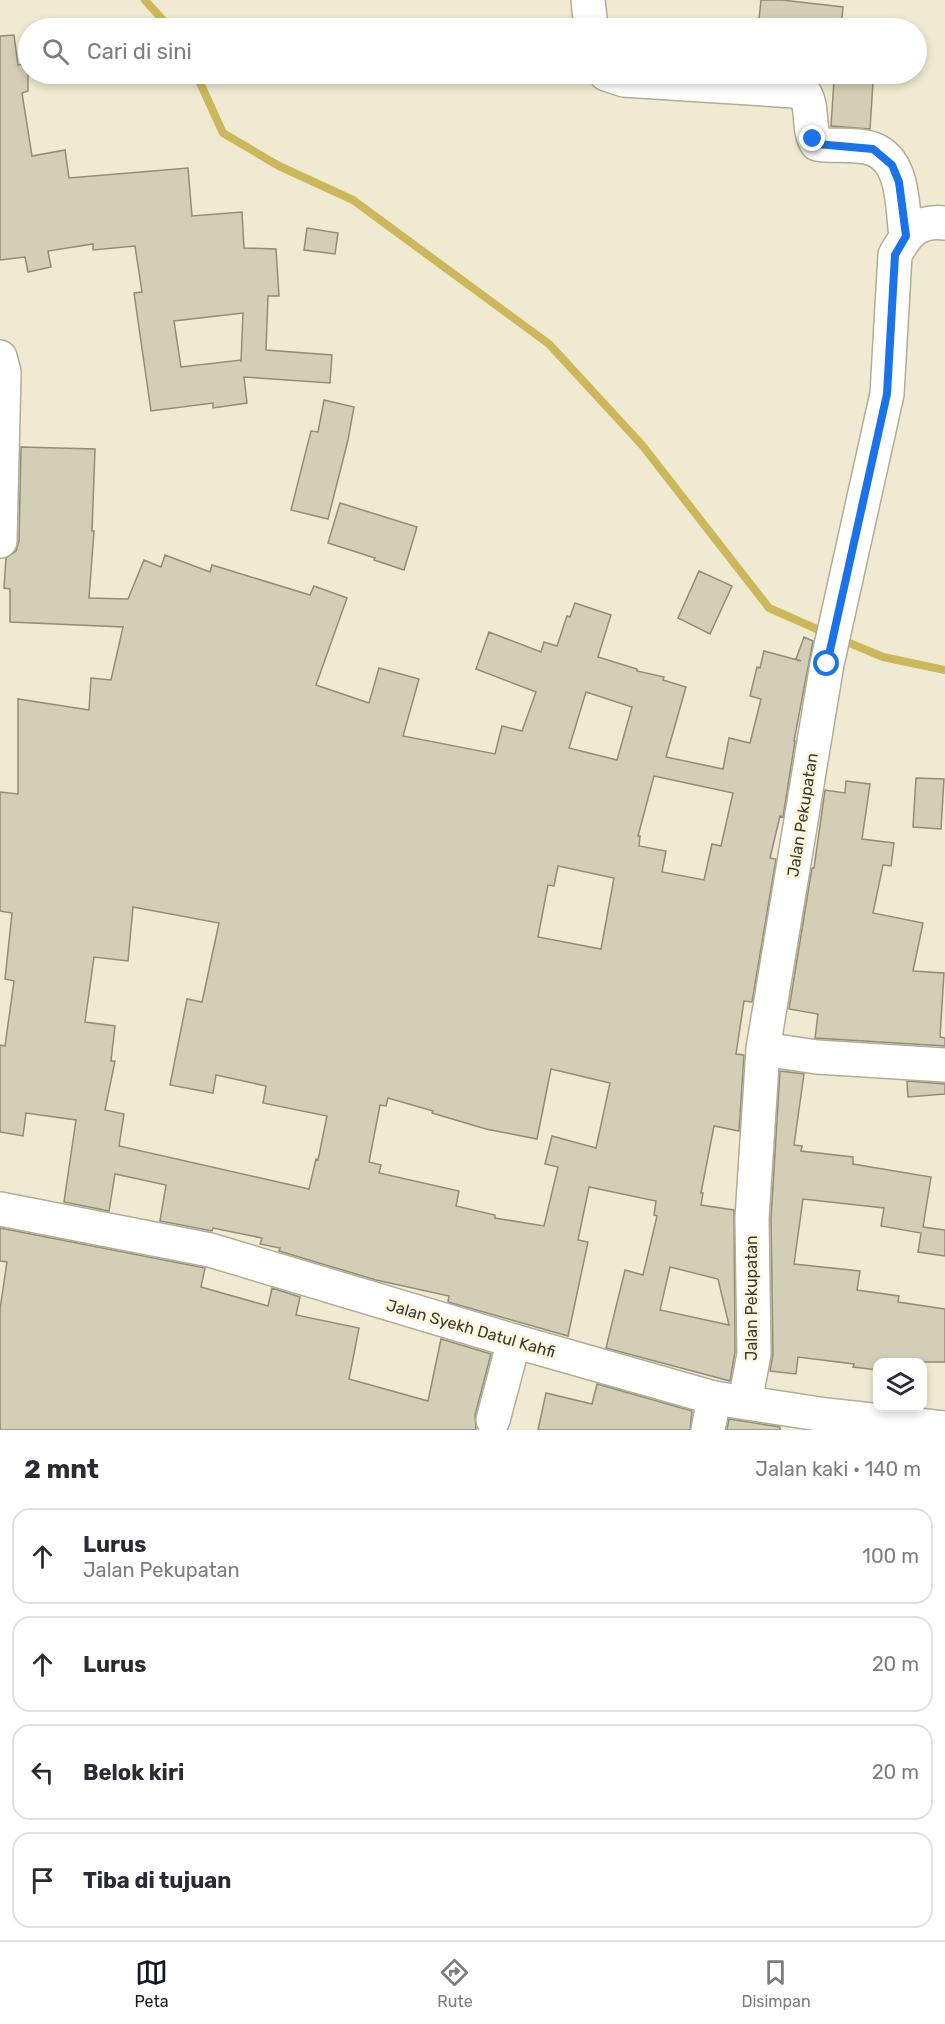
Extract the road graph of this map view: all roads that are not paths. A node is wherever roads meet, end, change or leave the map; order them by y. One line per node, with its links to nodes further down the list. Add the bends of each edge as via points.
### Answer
1 (588, 0): 2 (street)
2 (590, 18)
3 (686, 84): 5 (street, via 805,94 817,144 873,149 892,165 899,182)
4 (945, 223): 5 (street, via 918,226)
5 (906, 236): 8 (street, Jalan Pekupatan, via 895,255 887,394 827,664)
6 (0, 357): 7 (street, via 4,372)
7 (0, 541)
8 (763, 1049): 9 (street, via 818,1057); 12 (street, Jalan Pekupatan, via 752,1218 754,1354)
9 (945, 1065)
10 (0, 1209): 11 (street, Jalan Syekh Datul Kahfi, via 210,1250)
11 (514, 1341): 12 (street, Jalan Syekh Datul Kahfi); 13 (street)
12 (729, 1400): 14 (street, Jalan Syekh Datul Kahfi); 15 (street, Jalan Pekupatan)
13 (493, 1420)
14 (945, 1428)
15 (708, 1430)

